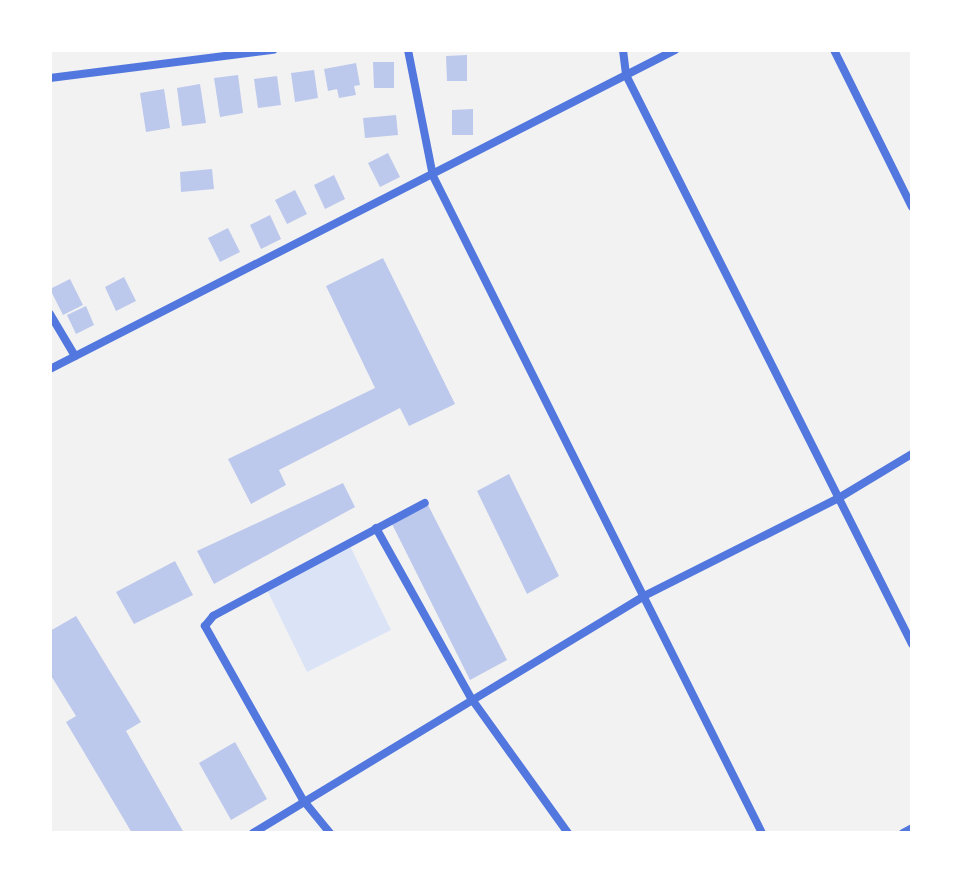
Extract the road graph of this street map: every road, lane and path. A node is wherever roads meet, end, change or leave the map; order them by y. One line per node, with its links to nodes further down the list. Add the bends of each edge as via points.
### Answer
1 (180, 50): 7 (street)
2 (273, 50): 7 (street)
3 (408, 50): 10 (street)
4 (623, 50): 8 (street)
5 (675, 50): 8 (street)
6 (834, 50): 11 (street)
7 (181, 62): 9 (street)
8 (626, 75): 10 (street); 16 (street)
9 (50, 78)
10 (433, 176): 13 (street); 19 (street)
11 (912, 207)
12 (50, 314): 13 (street)
13 (75, 356): 14 (street)
14 (50, 369)
15 (912, 454): 16 (street)
16 (837, 499): 19 (street); 20 (street)
17 (425, 503): 18 (street)
18 (376, 528): 21 (street); 22 (street, via 205,626)
19 (644, 596): 21 (street); 27 (street)
20 (912, 644)
21 (471, 698): 22 (street); 26 (street)
22 (303, 800): 24 (street); 25 (street)
23 (912, 828): 28 (street)
24 (253, 833)
25 (330, 833)
26 (568, 833)
27 (762, 833)
28 (903, 833)

